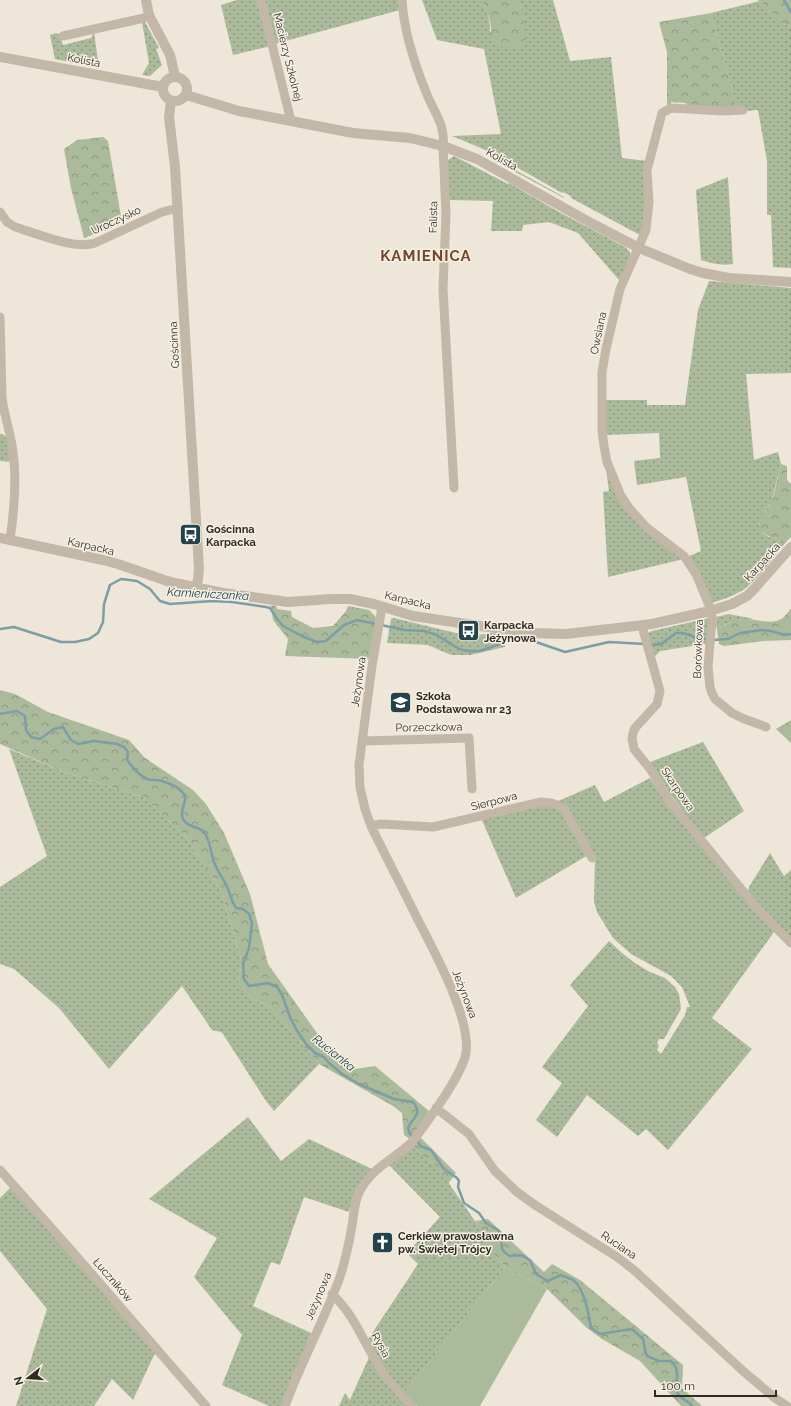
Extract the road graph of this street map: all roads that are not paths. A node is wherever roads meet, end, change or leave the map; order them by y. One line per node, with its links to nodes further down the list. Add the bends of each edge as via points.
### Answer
1 (146, 0): 4 (street)
2 (261, 0): 12 (street, Macierzy Szkolnej)
3 (402, 0): 13 (street, Falista, via 411,47 426,93 443,131)
4 (150, 15): 5 (street); 7 (street, via 170,55)
5 (64, 36)
6 (0, 57): 8 (street, Kolista)
7 (175, 76): 8 (street, via 167,79); 9 (street, via 184,80 187,85)
8 (163, 87): 10 (street, via 164,95)
9 (186, 95): 10 (street, via 180,100); 12 (street, Kolista, via 239,111)
10 (171, 101): 14 (street, Gościnna, via 169,117)
11 (743, 110): 16 (street, Owsiana, via 671,108 662,113 647,170 648,219)
12 (291, 120): 13 (street, Kolista, via 353,133 410,138)
13 (443, 146): 16 (street, Kolista, via 477,159); 19 (street, Falista, via 446,214 443,289)
14 (178, 208): 15 (street, Uroczysko, via 162,212 84,246 15,227 7,222); 22 (street, Gościnna, via 199,569)
15 (0, 212)
16 (639, 248): 17 (street, Kolista, via 690,269 715,276); 24 (street, Owsiana, via 620,289 602,372 602,430 607,462 620,494 629,508 646,527 677,550 690,564)
17 (791, 282)
18 (0, 317): 20 (street, via 2,398 13,450 15,475 12,528)
19 (454, 488)
20 (5, 539): 22 (street, Karpacka, via 118,564 170,582)
21 (789, 554): 24 (street, Karpacka, via 747,596)
22 (197, 588): 23 (street, Karpacka, via 288,602 350,599)
23 (382, 607): 25 (street, Karpacka, via 413,616 541,634 578,634); 27 (street, Jeżynowa)
24 (710, 611): 25 (street, Karpacka); 26 (street, Borówkowa, via 713,622 708,667 710,687 715,699 742,718)
25 (642, 626): 31 (street, Skarpowa, via 660,691 652,711 633,733 634,749 651,770 670,802 756,907)
26 (766, 727)
27 (362, 741): 28 (street, Porzeczkowa, via 469,738); 29 (street, Jeżynowa, via 360,780)
28 (472, 789)
29 (371, 826): 30 (street, Sierpowa, via 381,824 433,827 541,802 555,804 564,810); 32 (street, Jeżynowa, via 432,947 452,991 464,1027 466,1054 454,1080)
30 (592, 858)
31 (791, 943)
32 (436, 1108): 34 (street, Jeżynowa, via 405,1150 377,1170 360,1191 340,1277); 38 (street, Ruciana, via 469,1134 495,1171 518,1192 634,1270 744,1371)
33 (0, 1170): 35 (street, Łuczników)
34 (332, 1294): 36 (street, Jeżynowa); 37 (street, Rysia, via 345,1307 382,1371)
35 (206, 1406)
36 (285, 1406)
37 (412, 1406)
38 (787, 1406)

